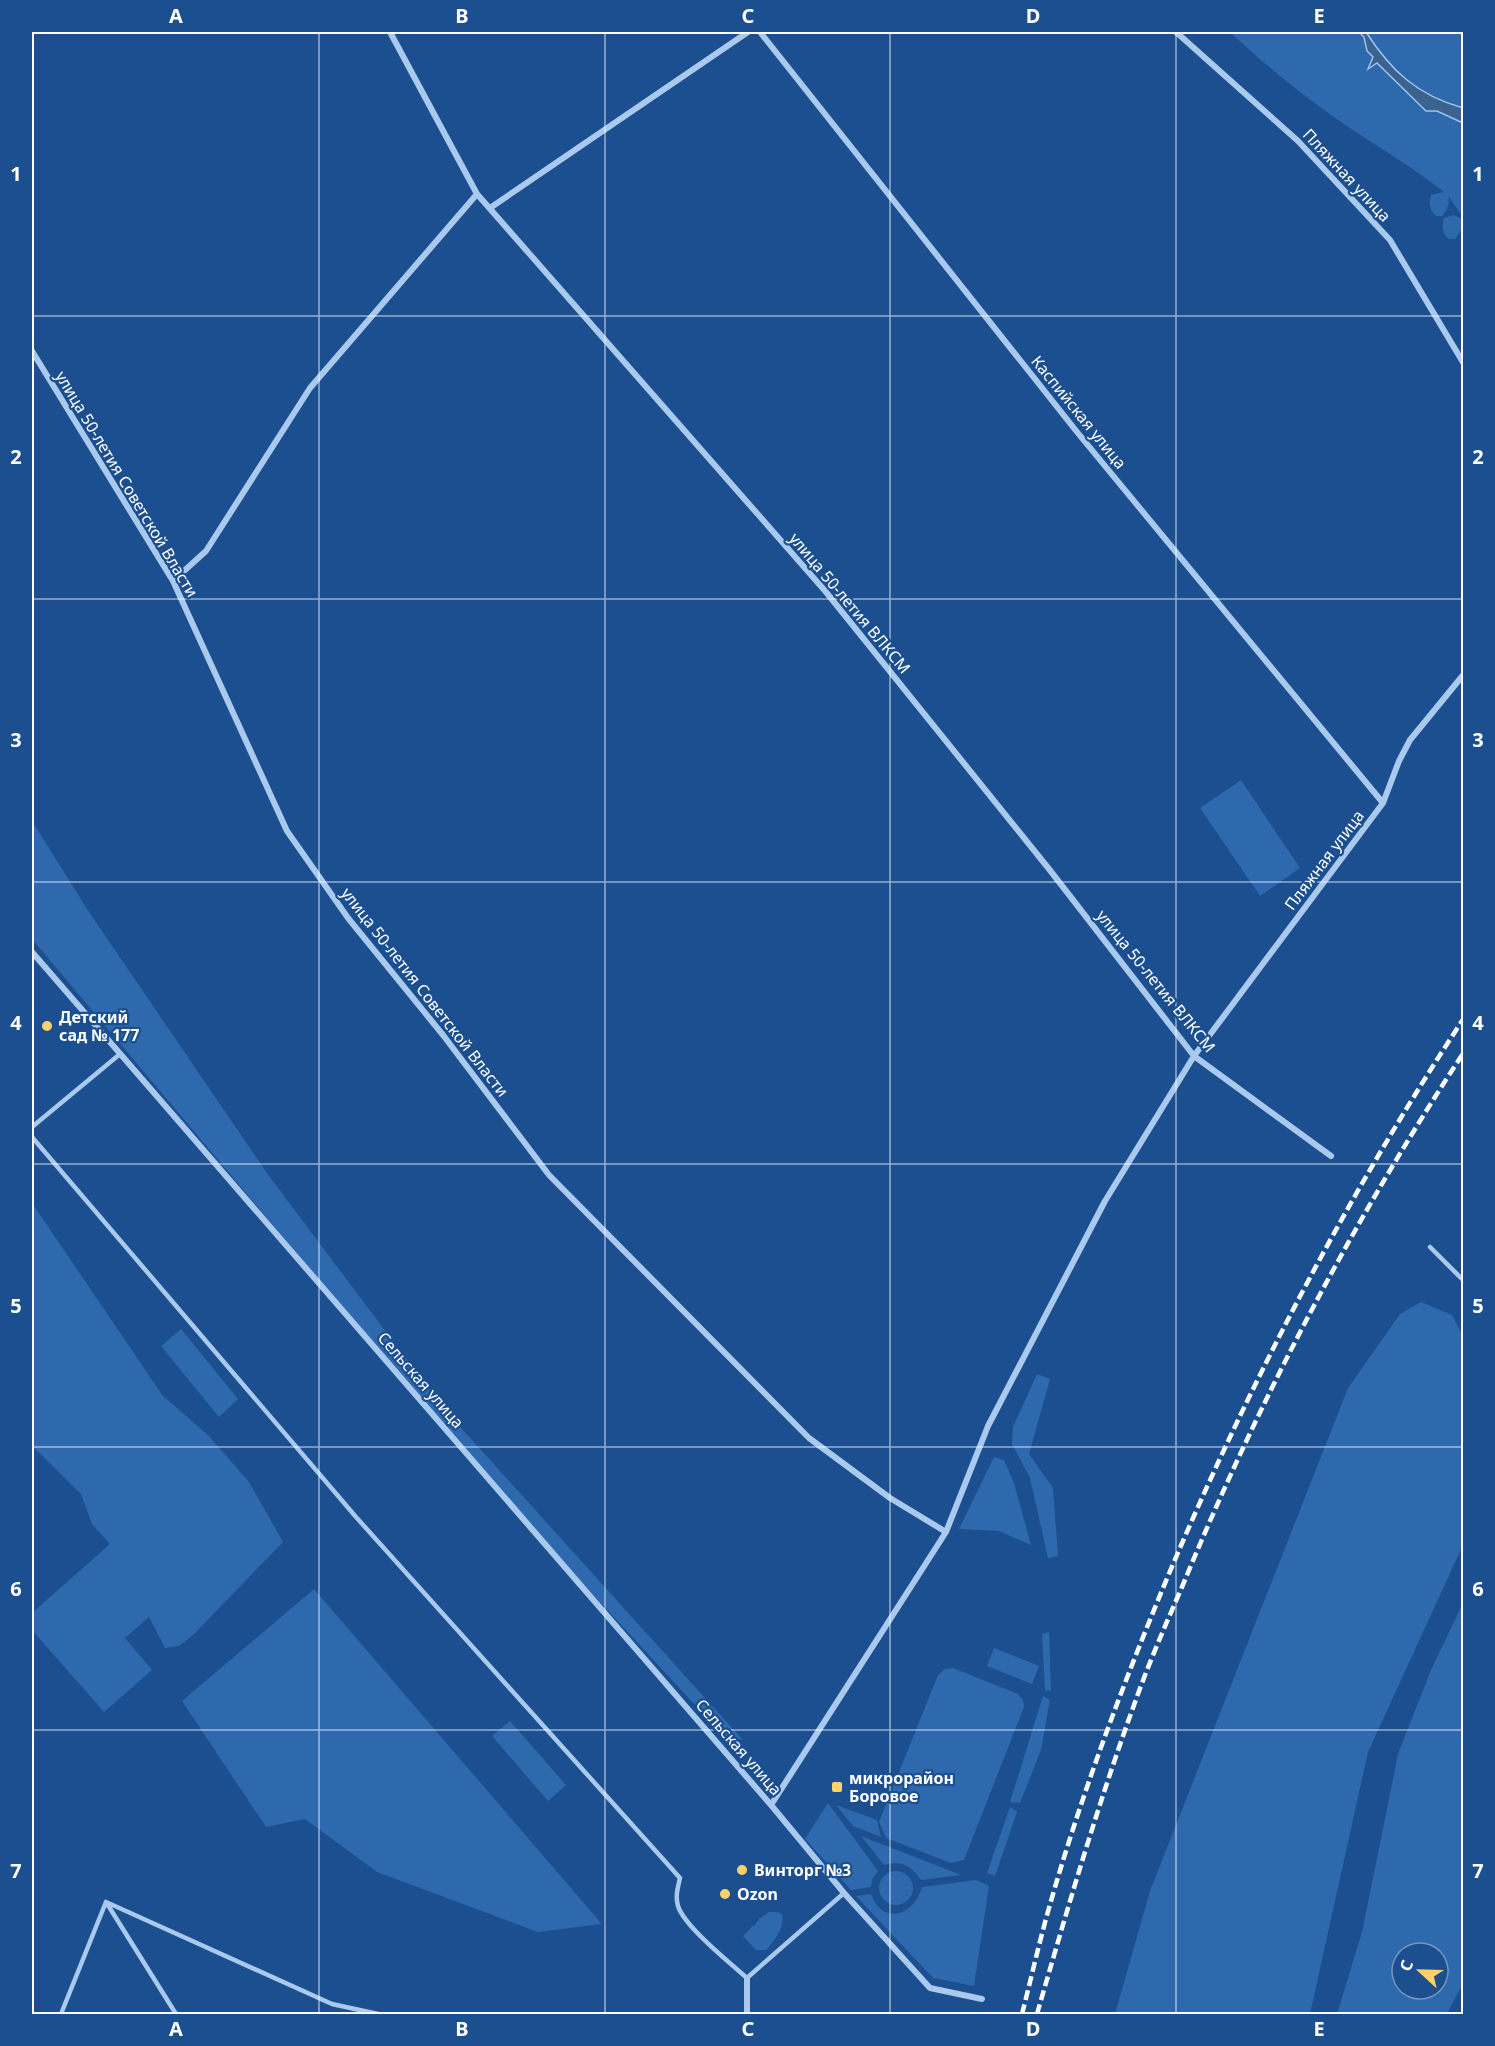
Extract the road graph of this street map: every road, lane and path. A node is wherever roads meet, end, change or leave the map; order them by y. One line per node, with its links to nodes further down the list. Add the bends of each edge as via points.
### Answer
1 (390, 32): 5 (street, улица 50-летия ВЛКСМ)
2 (748, 32): 6 (street)
3 (760, 32): 11 (street, Каспийская улица, via 1077,432)
4 (1176, 32): 8 (street, Пляжная улица, via 1298,141 1390,240)
5 (477, 194): 6 (street, улица 50-летия ВЛКСМ); 9 (street, via 310,388 206,551)
6 (490, 208): 14 (street, улица 50-летия ВЛКСМ, via 826,592)
7 (32, 351): 9 (street, улица 50-летия Советской Власти)
8 (1464, 364)
9 (173, 581): 20 (street, улица 50-летия Советской Власти, via 287,831 348,918 549,1175 809,1438 890,1498)
10 (1464, 674): 11 (street, Пляжная улица, via 1410,740)
11 (1383, 803): 14 (street, Пляжная улица)
12 (32, 952): 13 (street, Сельская улица)
13 (120, 1054): 15 (lane); 21 (street, Сельская улица)
14 (1194, 1056): 17 (street, улица 50-летия ВЛКСМ); 20 (street, Пляжная улица, via 1105,1201 988,1425)
15 (32, 1127)
16 (32, 1137): 24 (lane, via 356,1517 680,1878 678,1909 706,1943)
17 (1331, 1156)
18 (1430, 1247): 19 (lane)
19 (1464, 1281)
20 (946, 1532): 21 (street, Пляжная улица)
21 (771, 1804): 22 (street, Сельская улица)
22 (844, 1893): 24 (lane); 25 (street, Сельская улица, via 930,1988)
23 (106, 1902): 26 (lane); 27 (lane); 28 (lane, via 332,2004)
24 (747, 1978): 29 (street)
25 (982, 1999)
26 (61, 2014)
27 (176, 2014)
28 (378, 2014)
29 (747, 2014)

